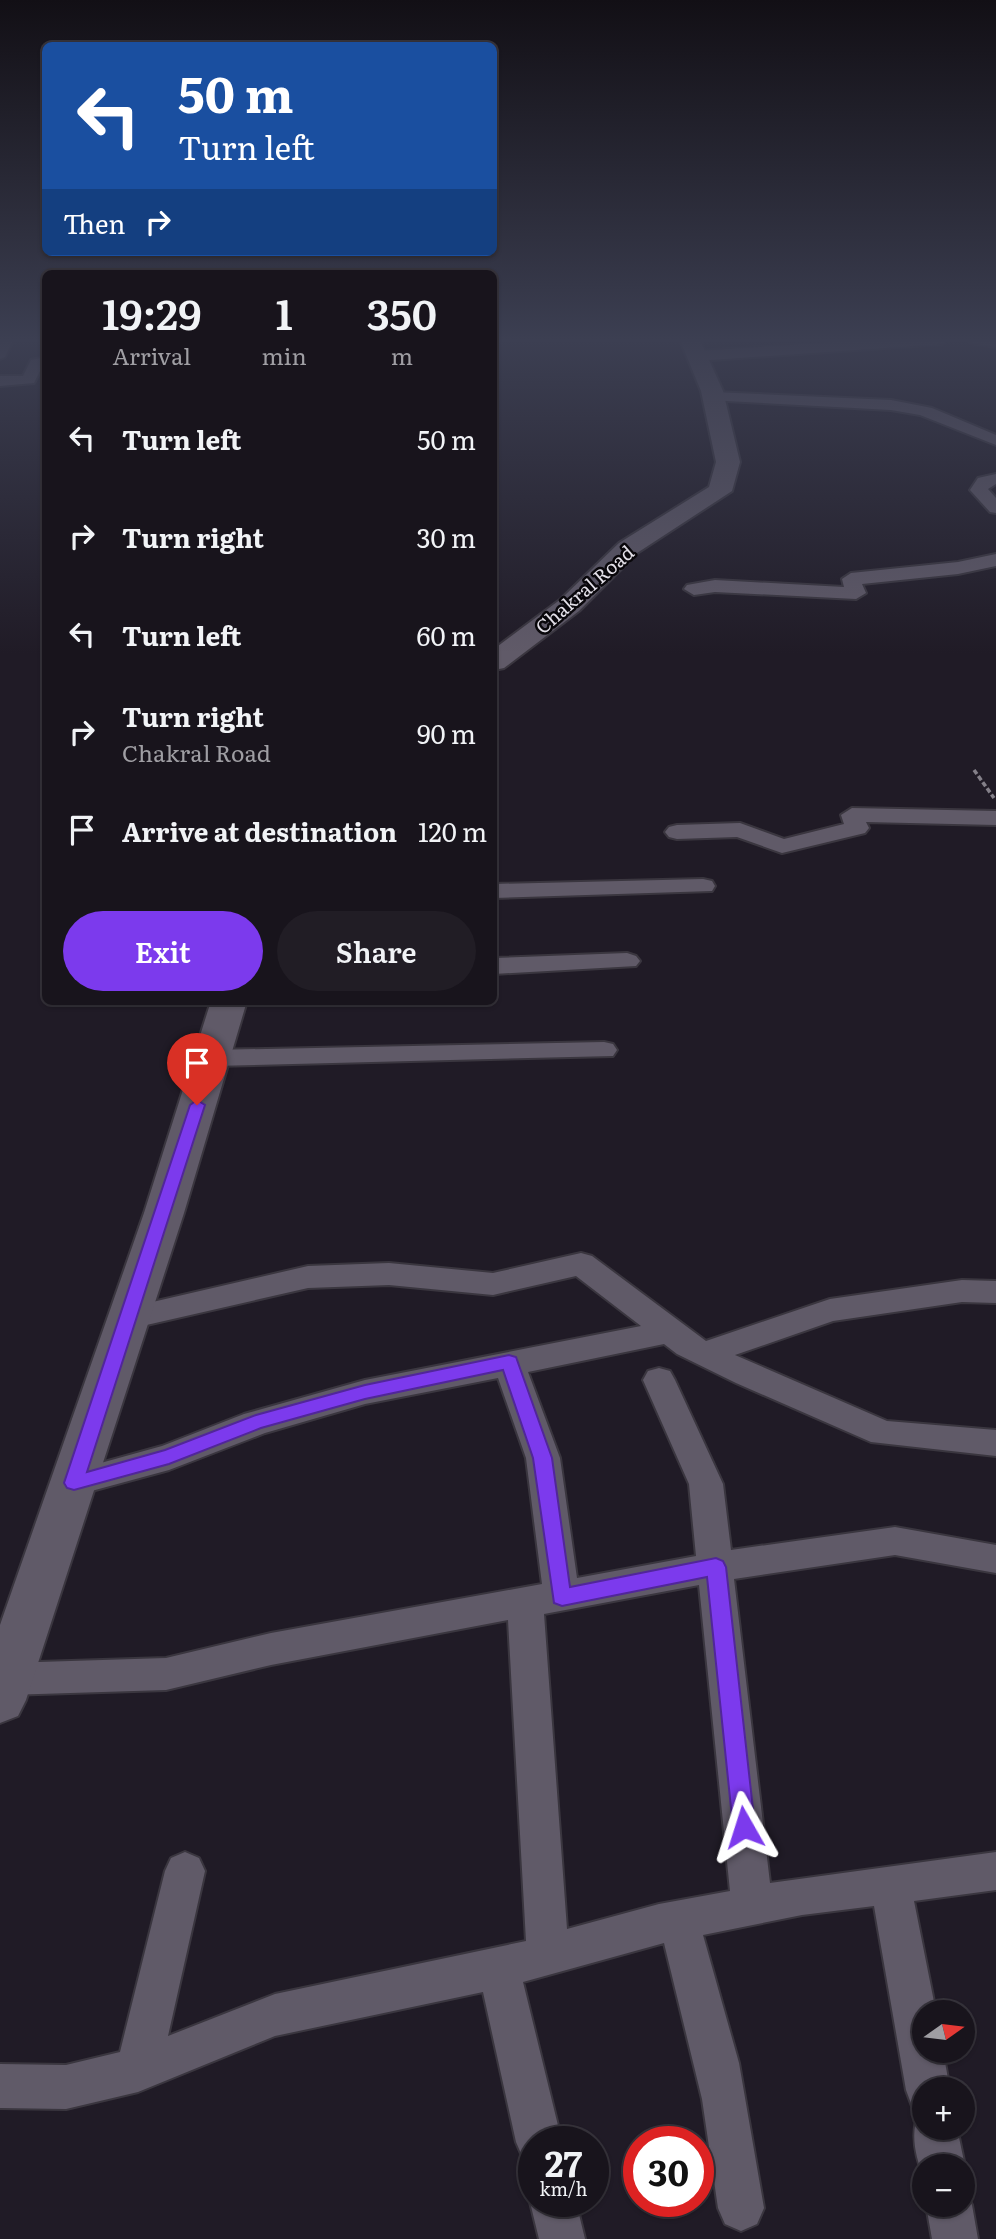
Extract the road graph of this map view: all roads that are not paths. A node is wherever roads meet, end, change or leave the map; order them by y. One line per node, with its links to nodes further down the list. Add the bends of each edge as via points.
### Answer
1 (724, 444): 6 (street, Chakral Road, via 728,462 720,491 628,548 570,605)
2 (996, 480): 3 (street, via 984,482 979,490)
3 (996, 508)
4 (996, 560): 5 (street, via 851,579 856,593 715,586)
5 (694, 589)
6 (497, 660)
7 (996, 818): 8 (street, via 852,815 857,828 782,846 740,830)
8 (677, 832)
9 (703, 886): 10 (street)
10 (497, 891)
11 (627, 961): 12 (street)
12 (497, 966)
13 (228, 1005): 15 (street)
14 (604, 1050): 15 (street)
15 (212, 1058): 17 (street)
16 (996, 1292): 19 (street, via 962,1292 830,1310)
17 (129, 1318): 18 (street, via 308,1277 389,1274 493,1284 581,1264); 23 (street)
18 (669, 1332): 19 (street); 20 (street)
19 (703, 1354): 22 (street, via 883,1433)
20 (509, 1362): 23 (street, via 341,1399 256,1423 169,1457); 26 (street, via 542,1458)
21 (659, 1380): 25 (street, via 706,1484)
22 (996, 1443)
23 (74, 1483): 27 (street)
24 (996, 1559): 25 (street, via 895,1541)
25 (716, 1567): 26 (street); 31 (street)
26 (543, 1601): 27 (street, via 271,1649 166,1674); 33 (street)
27 (3, 1689)
28 (185, 1871): 35 (street)
29 (996, 1871): 30 (street)
30 (891, 1885): 31 (street); 36 (street)
31 (752, 1905): 32 (street)
32 (678, 1920): 33 (street); 39 (street, via 712,2030)
33 (548, 1954): 34 (street)
34 (498, 1967): 35 (street, via 275,2015); 38 (street)
35 (138, 2070): 37 (street, via 66,2087)
36 (926, 2077)
37 (0, 2086)
38 (535, 2126)
39 (741, 2208)
40 (557, 2217): 42 (street)
41 (951, 2217): 43 (street)
42 (562, 2239)
43 (955, 2239)

